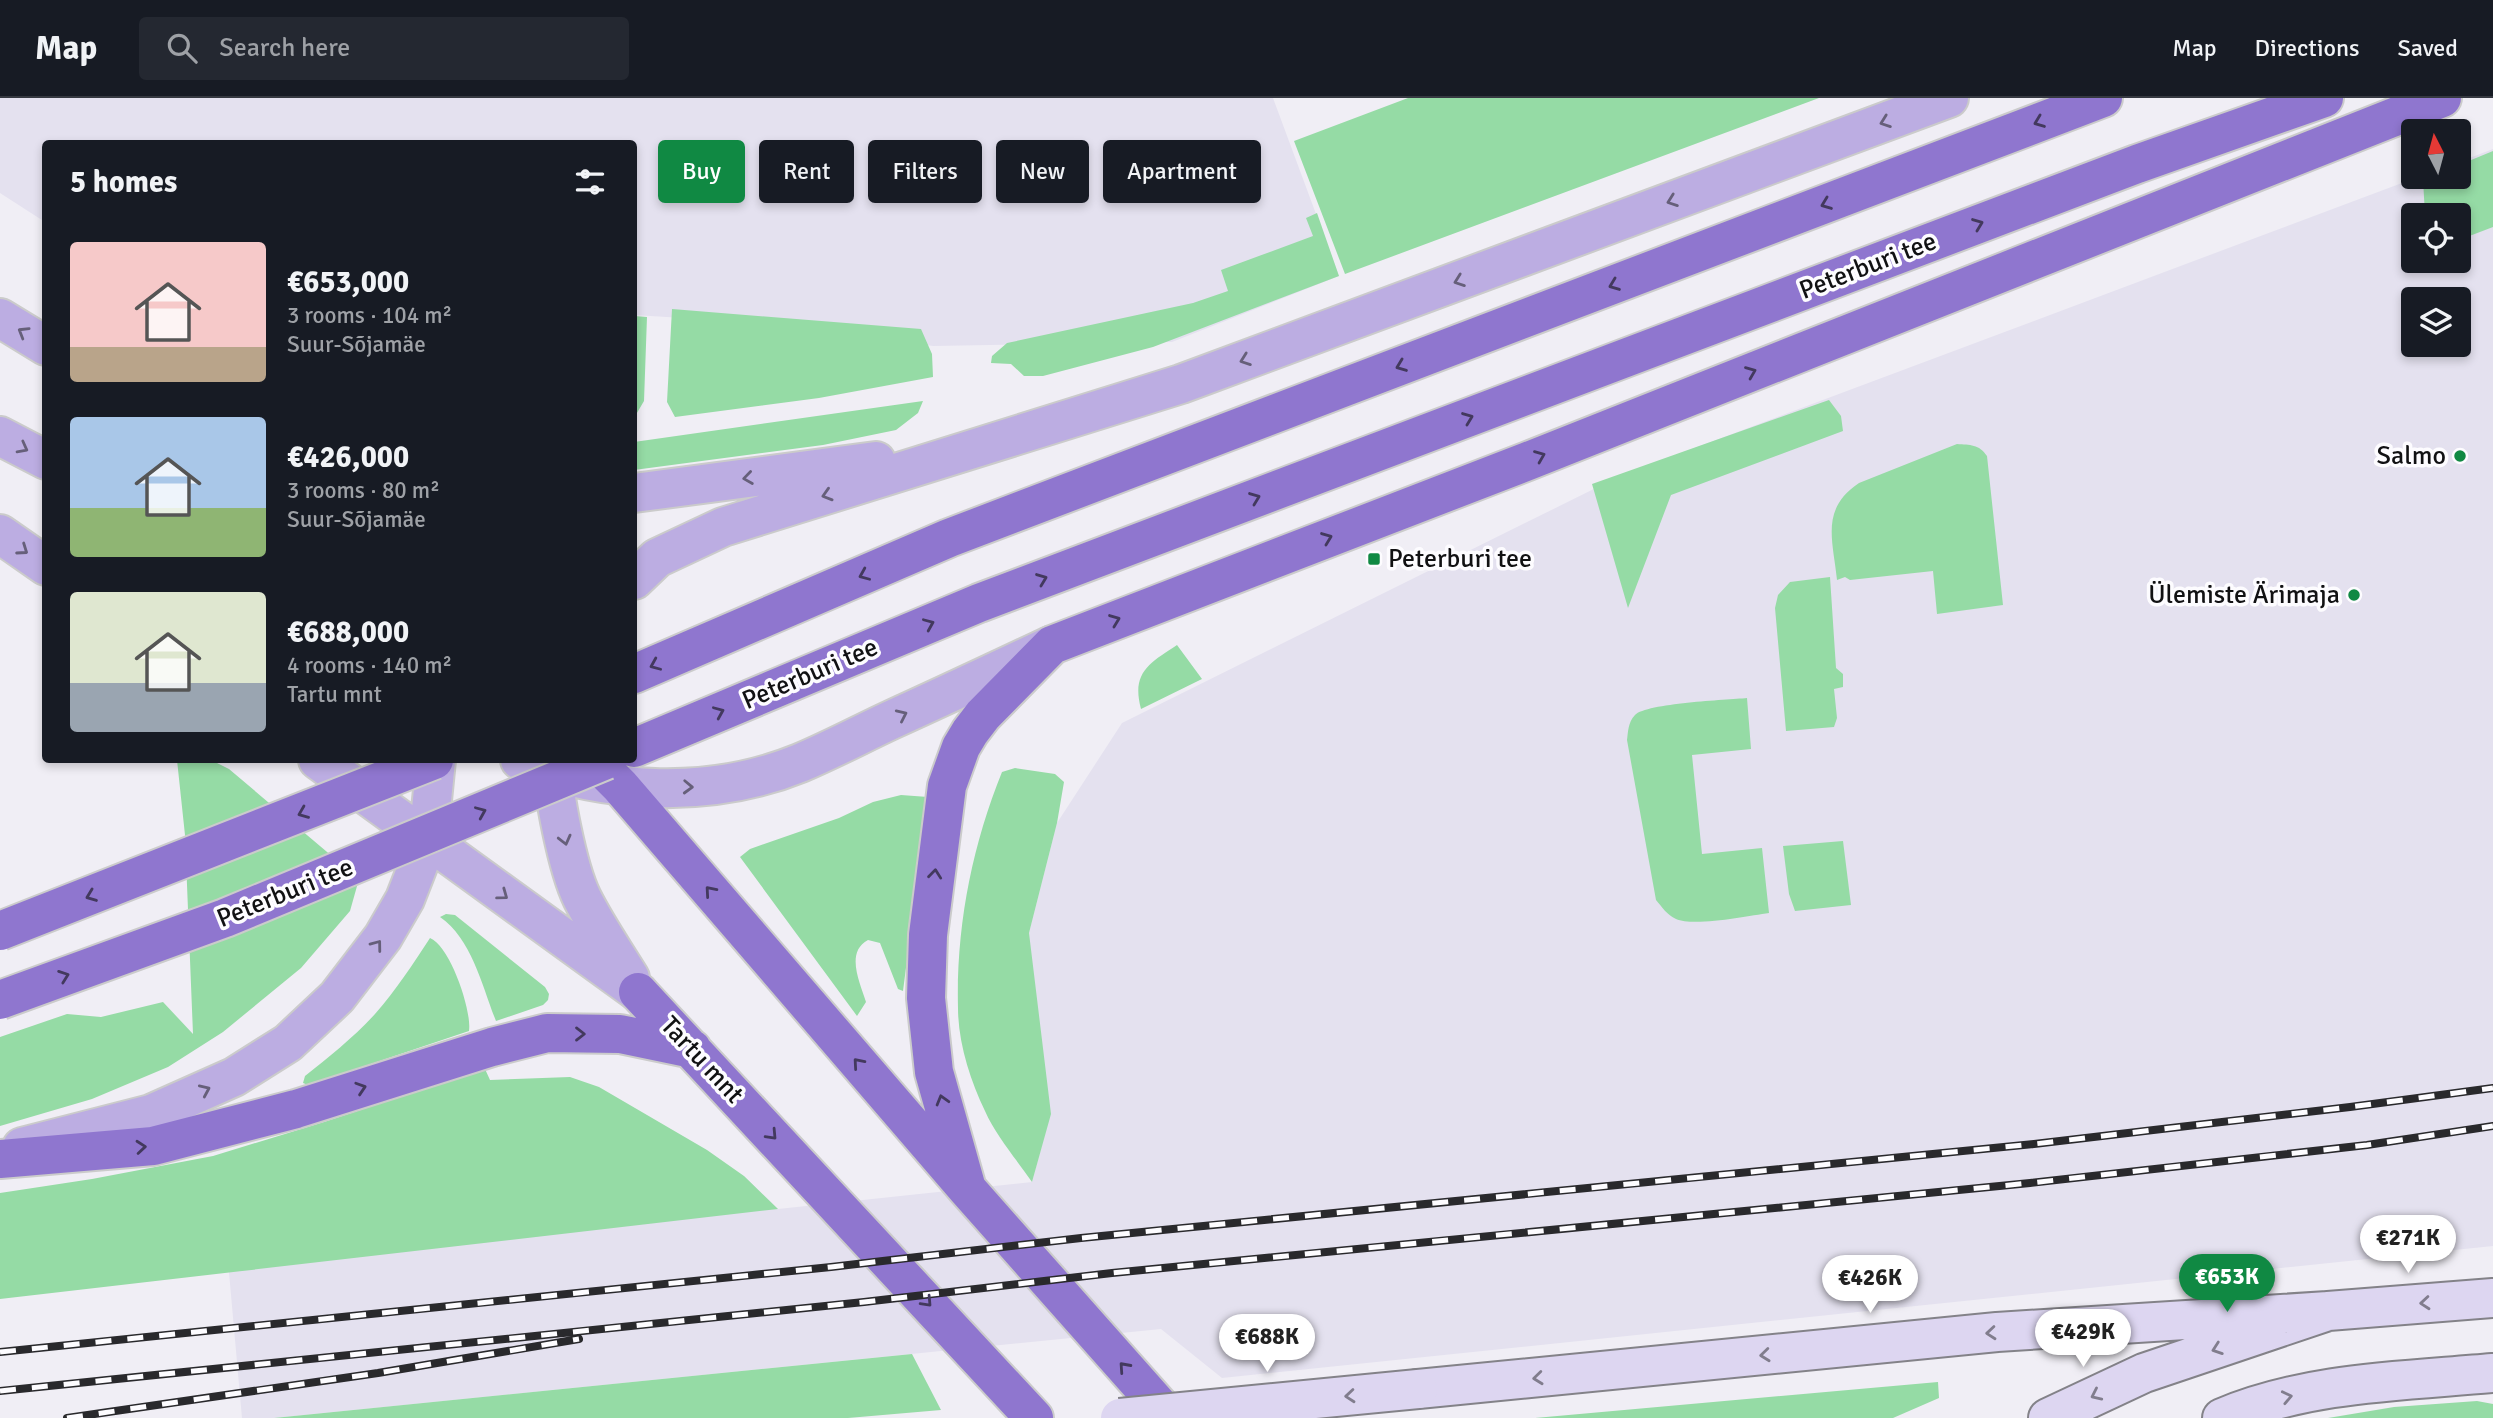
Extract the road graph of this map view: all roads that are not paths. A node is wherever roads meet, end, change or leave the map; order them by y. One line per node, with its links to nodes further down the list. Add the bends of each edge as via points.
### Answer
1 (1949, 98): 8 (main road, one-way to 8, via 1195,379)
2 (2103, 98): 15 (highway, one-way to 15, via 949,538)
3 (2323, 98): 16 (highway, Peterburi tee, one-way to 3, via 979,603 2137,164)
4 (2442, 98): 14 (highway, one-way to 4)
5 (0, 318): 6 (main road, one-way to 5)
6 (42, 344)
7 (0, 436): 9 (main road, one-way to 9)
8 (985, 446): 10 (main road, one-way to 10); 13 (main road, one-way to 13, via 723,527 657,558)
9 (42, 458)
10 (637, 493)
11 (0, 534): 12 (main road, one-way to 12)
12 (42, 563)
13 (637, 577)
14 (1052, 645): 21 (main road, one-way to 14, via 701,788 746,780 798,764); 29 (highway, one-way to 14, via 934,1072 926,998 928,935 947,786 961,747 976,724)
15 (637, 673)
16 (637, 747)
17 (322, 763): 22 (main road, Tartu mnt)
18 (427, 763): 23 (highway, one-way to 23, bridge)
19 (435, 763): 22 (main road)
20 (542, 764): 21 (main road); 24 (main road, one-way to 24, via 581,896)
21 (606, 768): 25 (highway, Peterburi tee, one-way to 21, bridge, via 225,918); 29 (highway, one-way to 21)
22 (428, 840): 24 (main road, Tartu mnt, one-way to 24); 27 (main road, one-way to 22, via 151,1114 233,1077 288,1043 337,996 383,937 405,899)
23 (0, 931)
24 (638, 992): 26 (highway, Tartu mnt)
25 (0, 1000)
26 (692, 1049): 28 (highway, one-way to 26, via 153,1146 296,1109 547,1034 620,1034); 33 (highway, Tartu mnt, one-way to 33)
27 (0, 1153)
28 (0, 1159)
29 (967, 1189): 35 (highway, one-way to 29)
30 (2493, 1298): 31 (main road, one-way to 31)
31 (2328, 1311): 34 (main road, one-way to 34, bridge, via 1997,1332); 36 (main road, one-way to 36, via 2144,1373)
32 (2493, 1373): 37 (main road, one-way to 32, via 2255,1404 2338,1387)
33 (1034, 1418)
34 (1121, 1418)
35 (1170, 1418)
36 (2048, 1418)
37 (2222, 1418)

